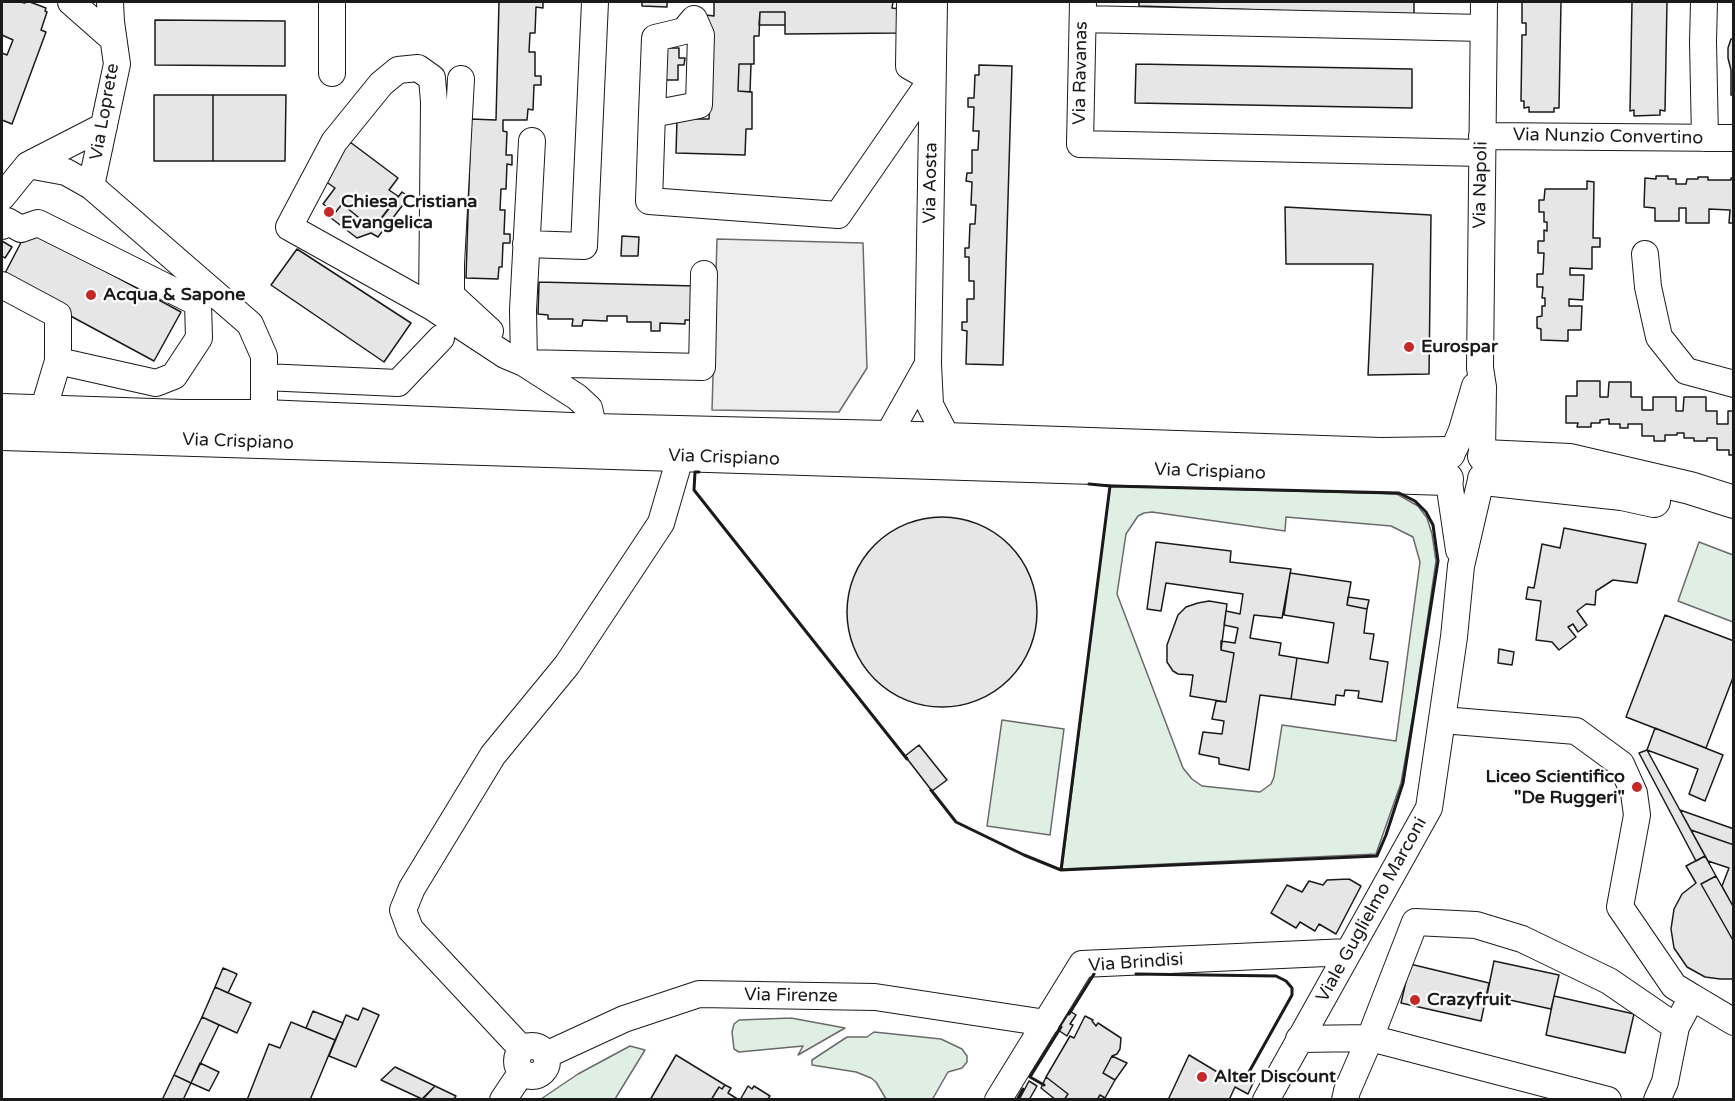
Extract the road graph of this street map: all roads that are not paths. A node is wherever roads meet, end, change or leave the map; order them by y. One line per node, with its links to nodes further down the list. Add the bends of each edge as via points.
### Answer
1 (71, 2): 11 (street)
2 (110, 2): 11 (street, Via Loprete)
3 (333, 2): 12 (street)
4 (595, 2): 26 (street, via 584,246)
5 (910, 2): 14 (street, via 909,66)
6 (934, 2): 14 (street, Via Aosta)
7 (1484, 2): 10 (street, Via Napoli)
8 (1704, 2): 17 (street)
9 (1083, 10): 10 (street); 20 (street, Via Ravanas)
10 (1483, 28): 21 (street, Via Napoli)
11 (113, 39): 16 (street, Via Loprete, via 117,64)
12 (332, 74)
13 (461, 79): 33 (street, via 451,295)
14 (932, 79): 15 (street, via 838,215 649,201); 34 (street, Via Aosta)
15 (652, 114)
16 (104, 126): 22 (street); 23 (street, Via Loprete)
17 (1704, 138): 18 (street, Via Nunzio Convertino); 21 (street, Via Nunzio Convertino)
18 (1734, 138)
19 (532, 141): 26 (street)
20 (1080, 144): 21 (street, Via Nunzio Convertino)
21 (1482, 144): 45 (street, Via Napoli, via 1480,368 1462,430)
22 (28, 165): 23 (street, Via Crispiano, via 66,172); 24 (street)
23 (91, 186): 35 (street, Via Crispiano, via 250,324 264,356)
24 (2, 197)
25 (2, 226): 32 (street, via 7,221 21,229 38,223 198,303 200,338 174,376 156,383)
26 (526, 244): 33 (street)
27 (1645, 254): 36 (street, via 1659,338 1686,371)
28 (704, 274): 33 (street, via 702,367)
29 (2, 285): 32 (street, via 58,315)
30 (432, 307): 30 (street, via 432,78 418,68 398,70 381,84 334,142 289,227); 33 (street, via 505,356)
31 (441, 338): 35 (street, via 398,383)
32 (58, 361): 38 (street)
33 (524, 363): 40 (street, via 578,397 589,408)
34 (928, 364): 42 (street); 43 (street, Via Aosta, via 930,405)
35 (264, 377): 39 (street, Via Crispiano)
36 (1734, 384)
37 (2, 410): 38 (main road, Via Crispiano)
38 (43, 411): 39 (main road, Via Crispiano)
39 (264, 416): 40 (main road, Via Crispiano)
40 (594, 430): 42 (main road, Via Crispiano)
41 (2, 434): 44 (main road, Via Crispiano)
42 (887, 437): 43 (main road, Via Crispiano)
43 (948, 440): 45 (main road, Via Crispiano, via 1369,453)
44 (678, 456): 45 (main road, Via Crispiano); 56 (street, via 662,522 567,665 493,755 412,888 403,910 410,929)
45 (1466, 467): 46 (main road, Via Crispiano, via 1570,460); 47 (main road, Via Crispiano, via 1622,494); 48 (street, Viale Guglielmo Marconi, via 1461,566)
46 (1734, 502)
47 (1734, 520)
48 (1442, 720): 49 (street, Viale Guglielmo Marconi, via 1429,808); 50 (street, via 1576,731 1621,764 1634,793 1636,815 1620,907 1674,986)
49 (1348, 952): 52 (street, Via Brindisi, via 1082,964); 55 (street, Viale Guglielmo Marconi)
50 (1692, 997): 51 (street); 53 (street)
51 (1734, 1022)
52 (1046, 1023): 56 (street, Via Firenze, via 875,997 699,994 624,1018); 58 (street, Via Brindisi)
53 (1676, 1027): 54 (street, via 1609,981 1522,939 1476,926 1415,922); 62 (street, via 1665,1082)
54 (1370, 1038): 55 (street); 60 (street); 61 (street)
55 (1299, 1039): 59 (street, Viale Guglielmo Marconi)
56 (530, 1059): 57 (street)
57 (503, 1100)
58 (998, 1100)
59 (1266, 1100)
60 (1345, 1100)
61 (1608, 1100)
62 (1657, 1100)

